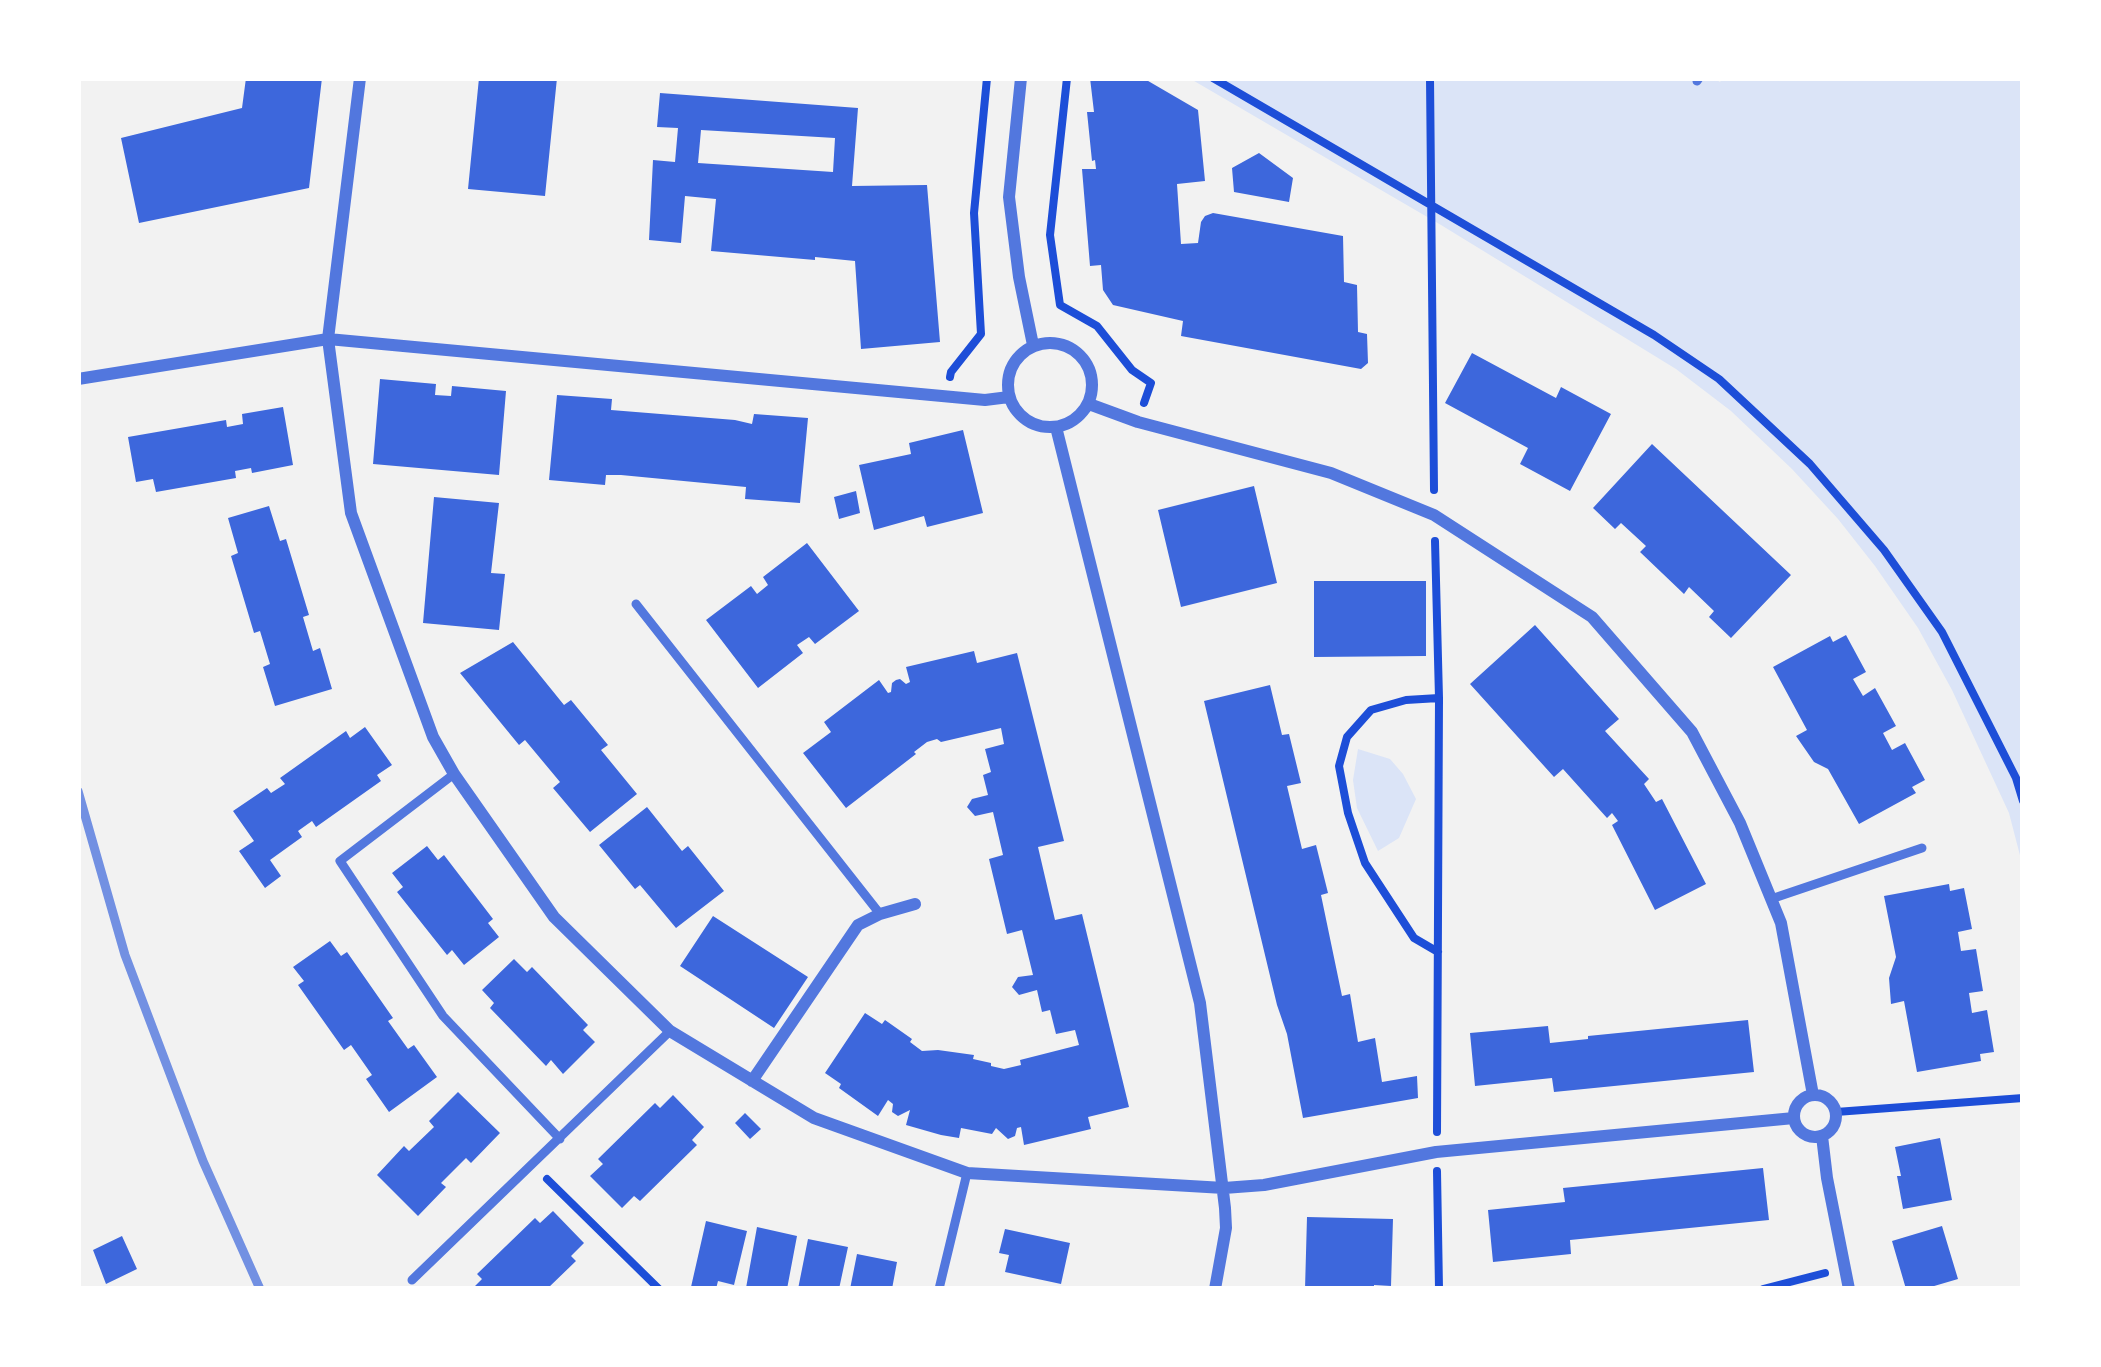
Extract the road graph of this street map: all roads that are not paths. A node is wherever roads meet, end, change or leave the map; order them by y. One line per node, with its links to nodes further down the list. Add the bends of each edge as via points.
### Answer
1 (360, 78): 3 (street)
2 (1021, 78): 4 (street, via 1010,197)
3 (328, 339): 5 (street); 6 (street); 10 (street, via 351,513)
4 (1033, 345): 6 (street, via 1008,377); 7 (street, via 1059,343 1081,356 1093,378)
5 (78, 379)
6 (1009, 398): 8 (street, via 1036,425)
7 (1089, 404): 8 (street); 12 (street, via 1331,473 1434,515 1592,617 1692,732)
8 (1056, 428): 22 (street, via 1200,1003)
9 (636, 604): 14 (lane)
10 (454, 774): 15 (street, via 554,917); 20 (lane, via 340,860 443,1016)
11 (1922, 848): 12 (lane)
12 (1771, 899): 17 (street)
13 (915, 904): 14 (street)
14 (880, 914): 16 (street, via 858,925)
15 (670, 1031): 16 (street); 20 (lane)
16 (752, 1081): 21 (street, via 814,1118)
17 (1813, 1095): 18 (street); 19 (street, via 1836,1112)
18 (1794, 1118): 19 (street, via 1804,1133); 22 (street, via 1436,1152)
19 (1822, 1136): 26 (street)
20 (560, 1139): 23 (lane)
21 (967, 1173): 22 (street); 24 (lane)
22 (1224, 1188): 25 (street)
23 (412, 1280)
24 (938, 1289)
25 (1215, 1289)
26 (1849, 1289)

